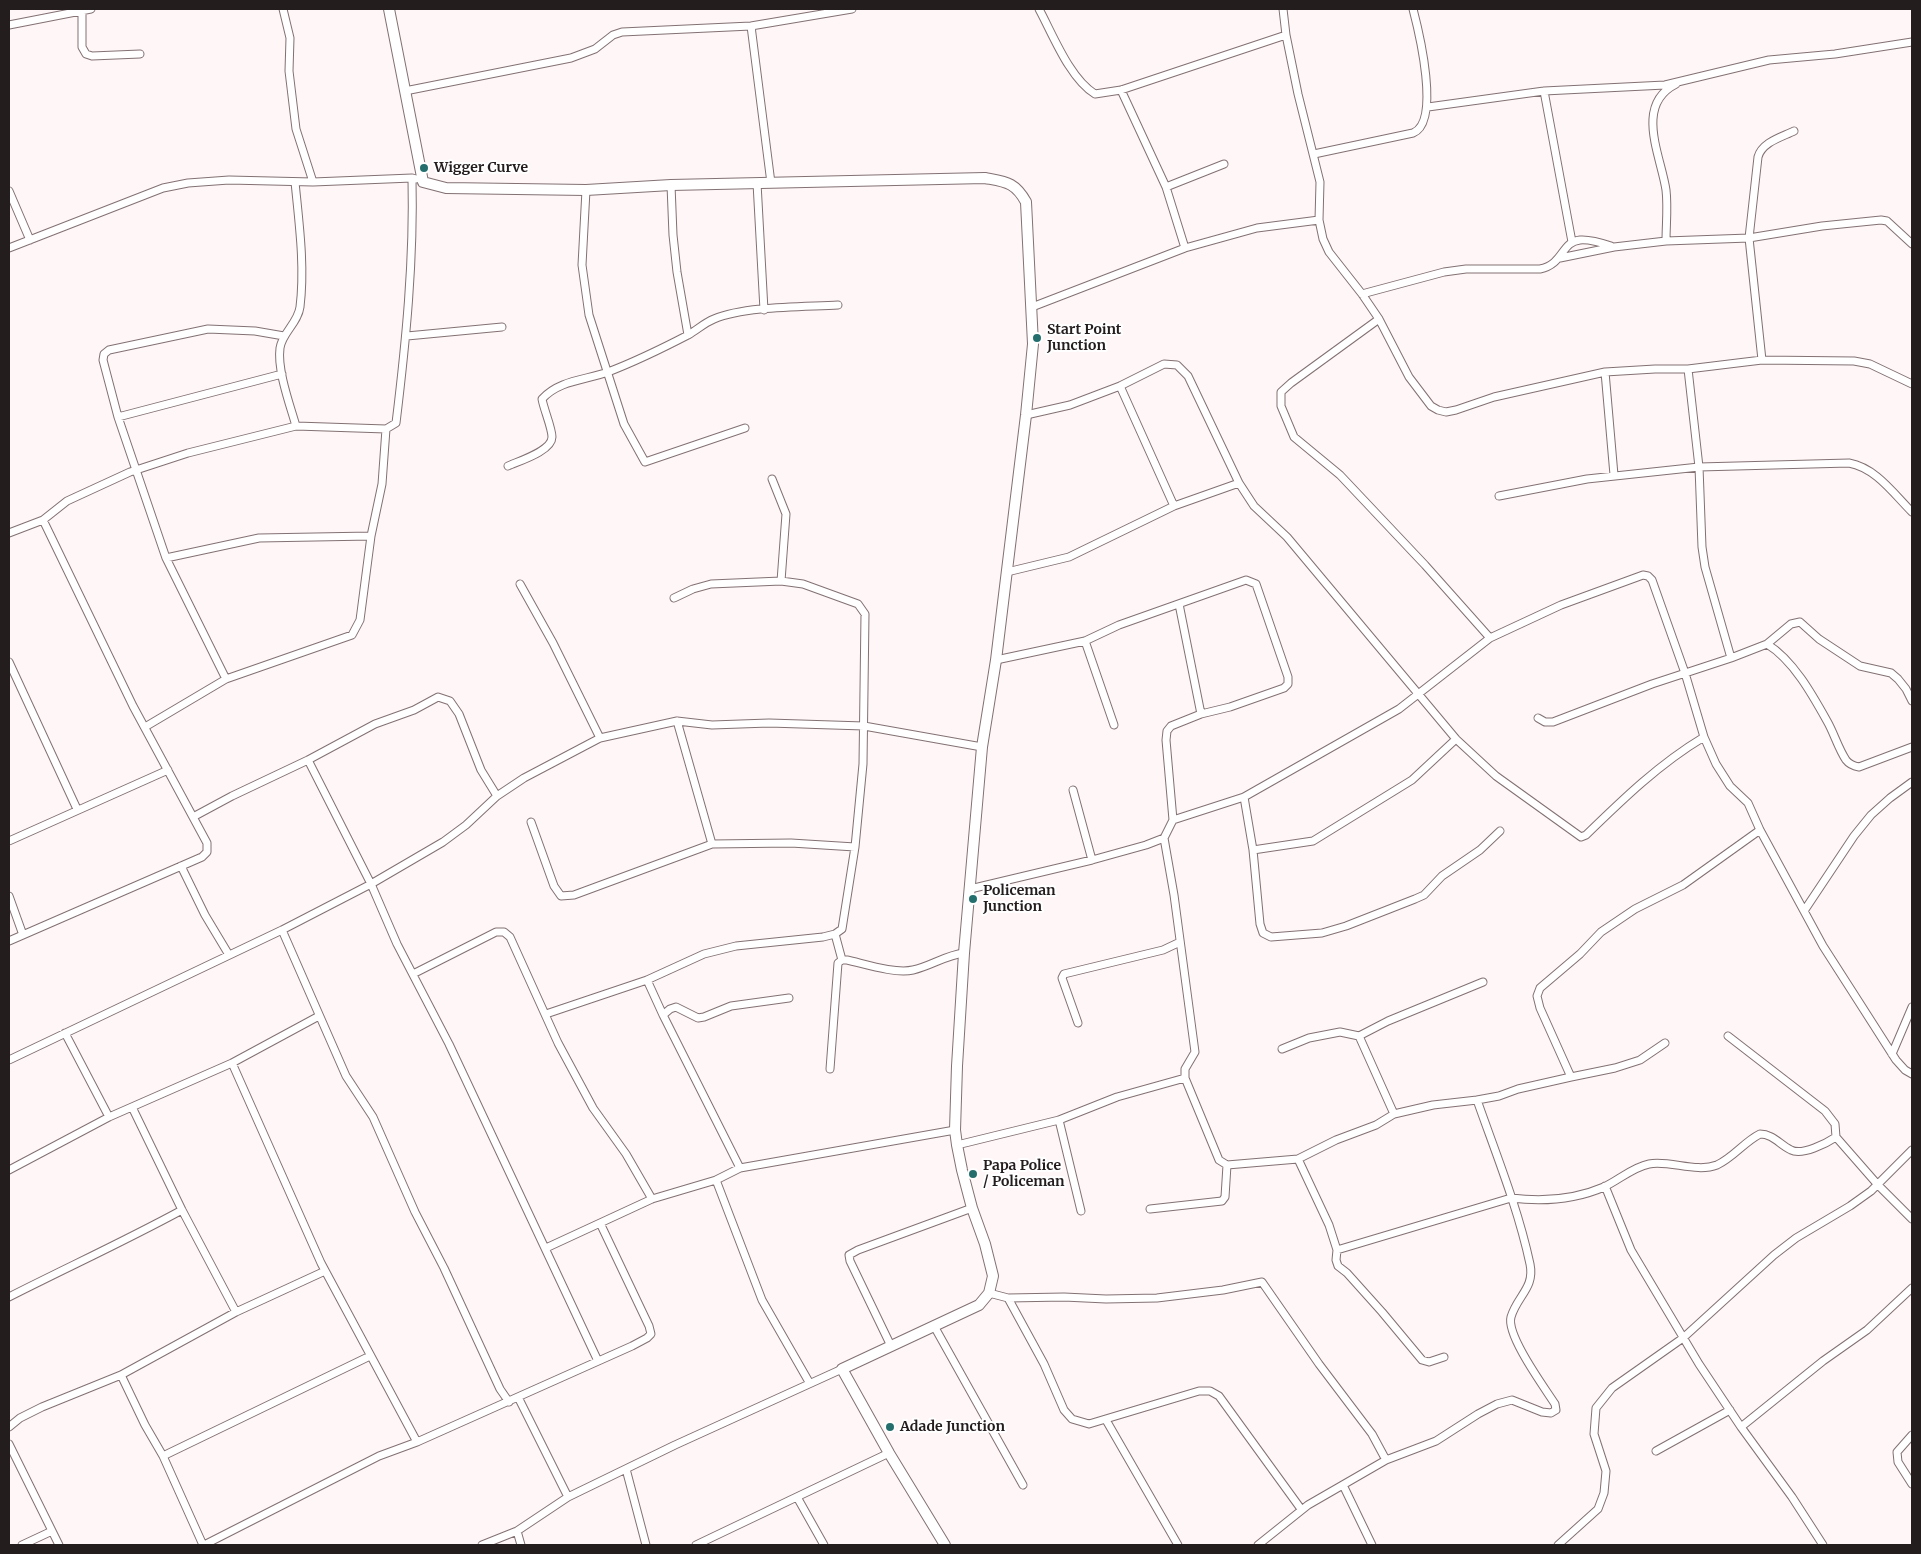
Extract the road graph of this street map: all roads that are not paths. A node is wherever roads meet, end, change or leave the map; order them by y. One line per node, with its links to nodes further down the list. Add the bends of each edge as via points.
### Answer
1 (91, 9): 8 (street)
2 (283, 9): 24 (street, via 290,38 289,71 296,129)
3 (389, 9): 16 (street)
4 (852, 9): 10 (street)
5 (1039, 9): 15 (street, via 1072,70 1087,89 1095,94)
6 (1283, 9): 11 (street)
7 (1413, 9): 18 (street, via 1423,56)
8 (82, 10): 9 (street); 13 (street, via 82,47 86,54)
9 (9, 25)
10 (751, 26): 16 (street, via 622,32 595,49 571,58); 27 (street)
11 (1286, 35): 15 (street); 20 (street)
12 (1912, 42): 14 (street, via 1770,60)
13 (140, 54)
14 (1681, 81): 17 (street, via 1650,86); 35 (street, via 1663,93 1654,109 1655,141 1666,195)
15 (1122, 90): 29 (street)
16 (405, 91): 25 (street)
17 (1544, 92): 18 (street); 36 (street)
18 (1428, 107): 20 (street, via 1422,127 1414,133)
19 (1794, 131): 33 (street, via 1767,144 1759,153)
20 (1314, 154): 32 (street, via 1321,193)
21 (1224, 164): 29 (street)
22 (412, 178): 24 (street); 25 (street); 50 (street, via 413,229)
23 (294, 182): 24 (street); 34 (street, via 229,180 163,188); 49 (street, via 302,288 300,310)
24 (313, 182)
25 (423, 182): 30 (street, via 446,188)
26 (757, 183): 27 (street); 28 (street); 45 (street)
27 (771, 184): 44 (street, via 965,178 1008,183 1019,189 1026,202)
28 (672, 185): 30 (street); 48 (street, via 673,235)
29 (1166, 186): 40 (street)
30 (586, 190): 53 (street, via 582,265 589,316)
31 (9, 191): 34 (street)
32 (1319, 220): 40 (street, via 1257,228); 42 (street, via 1329,252)
33 (1749, 238): 35 (street); 37 (street, via 1884,220); 51 (street)
34 (30, 240): 39 (street)
35 (1666, 241): 38 (street)
36 (1572, 242): 38 (street, via 1587,240); 41 (street)
37 (1912, 244)
38 (1614, 246): 41 (street)
39 (9, 248)
40 (1185, 248): 44 (street)
41 (1560, 258): 42 (street, via 1540,269 1444,272)
42 (1362, 294): 46 (street)
43 (838, 305): 45 (street)
44 (1032, 307): 58 (street, via 1033,344)
45 (764, 310): 48 (street, via 720,317)
46 (1379, 320): 54 (street, via 1409,377 1431,406 1446,412 1494,397); 81 (street, via 1290,383 1281,392 1281,406 1294,437 1340,475)
47 (502, 326): 50 (street)
48 (688, 335): 53 (street)
49 (284, 336): 55 (street, via 280,348); 59 (street, via 208,329 109,350 102,360)
50 (407, 336): 62 (street, via 396,423)
51 (1762, 360): 52 (street); 56 (street, via 1870,364)
52 (1688, 369): 54 (street); 64 (street)
53 (608, 372): 61 (street, via 624,424 645,462); 63 (street, via 549,391 542,399 552,436 550,444)
54 (1605, 372): 66 (street)
55 (282, 374): 59 (street); 60 (street)
56 (1912, 384)
57 (1120, 386): 58 (street, via 1070,405); 68 (street, via 1164,364 1177,365 1188,376); 70 (street)
58 (1026, 415): 76 (street)
59 (118, 417): 65 (street)
60 (296, 426): 62 (street); 65 (street)
61 (745, 428)
62 (386, 429): 74 (street, via 382,484)
63 (508, 466)
64 (1699, 467): 66 (street); 71 (street, via 1862,465 1871,470); 84 (street, via 1705,567)
65 (136, 469): 72 (street, via 67,501); 75 (street)
66 (1614, 475): 69 (street)
67 (772, 479): 77 (street, via 786,514)
68 (1239, 483): 70 (street); 89 (street, via 1254,506 1287,537)
69 (1499, 496)
70 (1174, 506): 76 (street, via 1069,557)
71 (1912, 512)
72 (43, 520): 73 (street); 96 (street)
73 (9, 532)
74 (371, 536): 75 (street, via 259,538); 88 (street, via 360,620 352,635)
75 (166, 558): 88 (street)
76 (1007, 572): 85 (street)
77 (781, 581): 79 (street, via 711,584); 94 (street, via 803,584 858,604 865,614)
78 (520, 584): 98 (street)
79 (674, 598)
80 (1179, 604): 82 (street); 91 (street); 91 (street, via 1246,580 1252,581 1256,584 1288,677 1284,688 1230,708)
81 (1490, 638): 87 (street, via 1561,605 1643,575 1652,580); 89 (street)
82 (1085, 641): 85 (street); 95 (street)
83 (1767, 644): 84 (street); 90 (street, via 1791,624 1800,622 1819,640 1860,666 1890,673); 101 (street, via 1789,663 1809,691 1846,761 1852,766 1859,767)
84 (1731, 658): 87 (street)
85 (996, 660): 100 (street)
86 (9, 662): 108 (street)
87 (1685, 673): 92 (street, via 1553,722); 97 (street)
88 (226, 679): 96 (street)
89 (1418, 694): 99 (street); 107 (street, via 1399,709)
90 (1912, 700)
91 (1202, 714): 110 (street, via 1171,726 1167,731)
92 (1538, 718)
93 (677, 721): 94 (street, via 712,725); 98 (street); 116 (street)
94 (864, 726): 100 (street); 117 (street)
95 (1114, 726)
96 (145, 727): 103 (street)
97 (1704, 737): 99 (street, via 1637,786 1584,837 1496,776); 112 (street, via 1723,776 1748,803)
98 (600, 738): 106 (street)
99 (1456, 739): 118 (street, via 1412,780 1313,841)
100 (982, 747): 122 (street)
101 (1912, 747)
102 (308, 760): 106 (street, via 375,724 438,697 450,701 459,714 481,770); 109 (street); 121 (street)
103 (168, 770): 108 (street); 109 (street)
104 (1912, 782): 124 (street, via 1871,815)
105 (1073, 790): 119 (street)
106 (497, 796): 121 (street, via 443,842)
107 (1244, 797): 110 (street); 118 (street)
108 (77, 809): 115 (street)
109 (193, 817): 120 (street, via 207,843 207,852)
110 (1172, 820): 114 (street)
111 (531, 822): 116 (street, via 554,886 561,896 574,895)
112 (1760, 830): 124 (street); 152 (street, via 1683,885 1601,932 1540,988 1536,996 1540,1008)
113 (1500, 831): 118 (street, via 1416,899 1322,933 1271,937 1263,933 1260,924)
114 (1164, 838): 119 (street); 129 (street)
115 (9, 841)
116 (712, 844): 117 (street, via 791,843)
117 (855, 847): 126 (street, via 842,929)
118 (1253, 850)
119 (1092, 860): 122 (street)
120 (181, 866): 127 (street); 131 (street)
121 (371, 884): 125 (street); 133 (street)
122 (970, 889): 130 (street)
123 (9, 896): 127 (street)
124 (1804, 911): 147 (street)
125 (282, 930): 131 (street); 140 (street)
126 (835, 934): 132 (street); 134 (street, via 736,946 704,954)
127 (23, 935): 128 (street)
128 (9, 941)
129 (1180, 942): 141 (street, via 1164,950 1064,974 1062,978); 153 (street, via 1195,1052 1185,1068)
130 (964, 954): 132 (street, via 953,954 910,970); 159 (street)
131 (229, 955): 142 (street)
132 (842, 960): 150 (street, via 838,963)
133 (413, 974): 138 (street, via 496,932 504,932 510,937); 178 (street)
134 (647, 980): 138 (street); 139 (street)
135 (1483, 982): 143 (street)
136 (789, 998): 139 (street, via 732,1006 698,1018 676,1007)
137 (1912, 1007): 147 (street)
138 (546, 1014): 171 (street, via 593,1108 626,1154)
139 (663, 1015): 165 (street)
140 (319, 1016): 149 (street); 196 (street, via 346,1076 373,1117 415,1212)
141 (1078, 1023)
142 (65, 1033): 148 (street); 157 (street)
143 (1359, 1036): 146 (street, via 1340,1032 1309,1038); 156 (street)
144 (1728, 1036): 160 (street, via 1825,1111 1834,1124)
145 (1665, 1043): 152 (street, via 1640,1060)
146 (1282, 1049)
147 (1892, 1054): 151 (street)
148 (9, 1060)
149 (232, 1063): 155 (street); 180 (street)
150 (830, 1069)
151 (1912, 1074)
152 (1571, 1077): 154 (street)
153 (1185, 1078): 158 (street, via 1117,1097); 164 (street, via 1219,1160)
154 (1477, 1100): 156 (street, via 1433,1104); 170 (street)
155 (132, 1107): 157 (street); 174 (street)
156 (1394, 1114): 163 (street, via 1376,1126)
157 (109, 1116): 166 (street)
158 (1059, 1120): 161 (street); 175 (street)
159 (955, 1130): 161 (street); 165 (street)
160 (1836, 1137): 168 (street); 169 (street, via 1796,1152 1771,1136 1760,1134 1750,1139 1734,1156 1715,1166 1648,1164)
161 (958, 1145): 172 (street)
162 (1912, 1150): 168 (street)
163 (1298, 1158): 164 (street); 179 (street)
164 (1227, 1165): 173 (street, via 1222,1201)
165 (740, 1168): 167 (street)
166 (9, 1170)
167 (716, 1180): 171 (street); 194 (street, via 762,1300)
168 (1878, 1185): 176 (street); 187 (street, via 1796,1238)
169 (1605, 1186): 170 (street, via 1587,1193 1539,1201); 187 (street, via 1631,1250)
170 (1511, 1198): 179 (street); 207 (street, via 1531,1276 1511,1317 1510,1330 1556,1410 1542,1412 1512,1400 1497,1404 1436,1441)
171 (652, 1199): 177 (street)
172 (972, 1208): 182 (street, via 993,1276); 188 (street, via 849,1255)
173 (1150, 1209)
174 (182, 1210): 183 (street, via 126,1241); 185 (street)
175 (1081, 1211)
176 (1912, 1219)
177 (600, 1223): 178 (street); 191 (street, via 650,1326 650,1334)
178 (546, 1248): 191 (street)
179 (1337, 1250): 190 (street, via 1338,1266 1422,1360 1430,1362)
180 (326, 1271): 185 (street); 189 (street)
181 (1912, 1288): 200 (street, via 1867,1330)
182 (989, 1293): 184 (street); 186 (street, via 979,1305)
183 (9, 1297)
184 (1008, 1298): 198 (street, via 1044,1364 1064,1410 1072,1419 1089,1424); 207 (street, via 1157,1298 1262,1282 1372,1434)
185 (236, 1312): 193 (street)
186 (934, 1326): 188 (street); 211 (street)
187 (1683, 1338): 197 (street); 229 (street, via 1612,1388 1596,1408 1594,1434 1606,1471 1604,1493 1598,1509)
188 (891, 1346): 192 (street)
189 (370, 1356): 202 (street); 206 (street)
190 (1444, 1357)
191 (598, 1361): 195 (street)
192 (842, 1369): 194 (street); 205 (street)
193 (121, 1374): 199 (street, via 42,1407); 206 (street)
194 (809, 1382): 208 (street)
195 (518, 1397): 196 (street); 212 (street)
196 (508, 1402): 202 (street)
197 (1730, 1410): 200 (street); 204 (street)
198 (1106, 1420): 214 (street, via 1199,1391 1210,1391 1219,1396); 226 (street)
199 (9, 1427)
200 (1741, 1427): 230 (street, via 1792,1496)
201 (1912, 1435): 209 (street, via 1897,1452 1898,1462)
202 (417, 1442): 219 (street, via 379,1456)
203 (9, 1444): 215 (street)
204 (1656, 1451)
205 (889, 1453): 213 (street); 225 (street)
206 (163, 1456): 219 (street)
207 (1386, 1460): 210 (street)
208 (626, 1469): 212 (street); 222 (street)
209 (1912, 1484)
210 (1342, 1485): 214 (street); 228 (street)
211 (1023, 1486)
212 (568, 1498): 216 (street)
213 (797, 1498): 223 (street); 224 (street)
214 (1301, 1509): 227 (street)
215 (52, 1531): 217 (street); 218 (street)
216 (517, 1531): 220 (street); 221 (street)
217 (22, 1545)
218 (58, 1545)
219 (203, 1545)
220 (482, 1545)
221 (520, 1545)
222 (646, 1545)
223 (696, 1545)
224 (824, 1545)
225 (945, 1545)
226 (1178, 1545)
227 (1258, 1545)
228 (1372, 1545)
229 (1558, 1545)
230 (1823, 1545)

